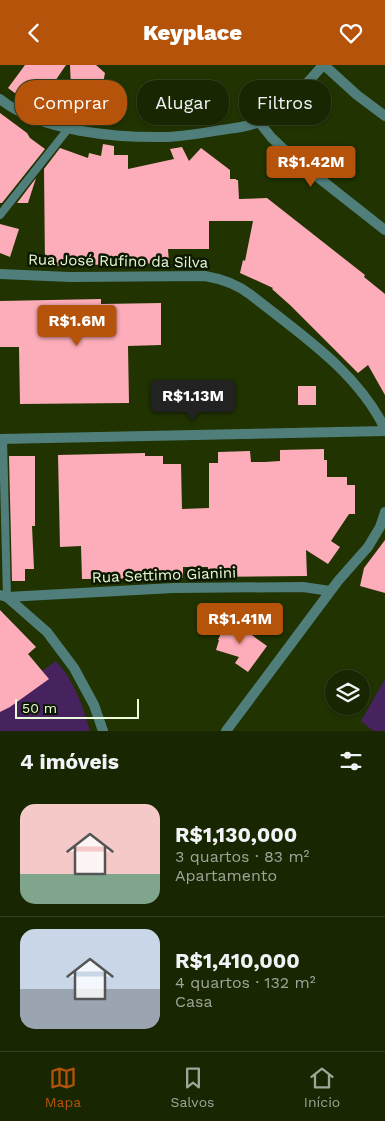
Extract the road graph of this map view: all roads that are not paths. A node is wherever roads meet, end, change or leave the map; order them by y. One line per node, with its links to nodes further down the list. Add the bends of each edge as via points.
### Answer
1 (323, 65): 2 (street); 4 (street)
2 (311, 80)
3 (0, 99): 7 (street, via 32,117)
4 (385, 115)
5 (248, 125): 7 (street, via 168,137)
6 (261, 125): 9 (street, via 291,156)
7 (68, 129): 8 (lane)
8 (0, 215)
9 (385, 230)
10 (0, 274): 11 (street, Rua José Rufino da Silva, via 205,276 240,286 349,378 365,396)
11 (385, 430): 12 (street)
12 (2, 439): 15 (lane)
13 (385, 512): 14 (street, via 368,547)
14 (330, 591): 15 (street, Rua Settimo Gianini, via 303,587 173,588); 17 (street)
15 (4, 596): 16 (street, via 47,632 74,668 94,705)
16 (103, 731)
17 (226, 731)

